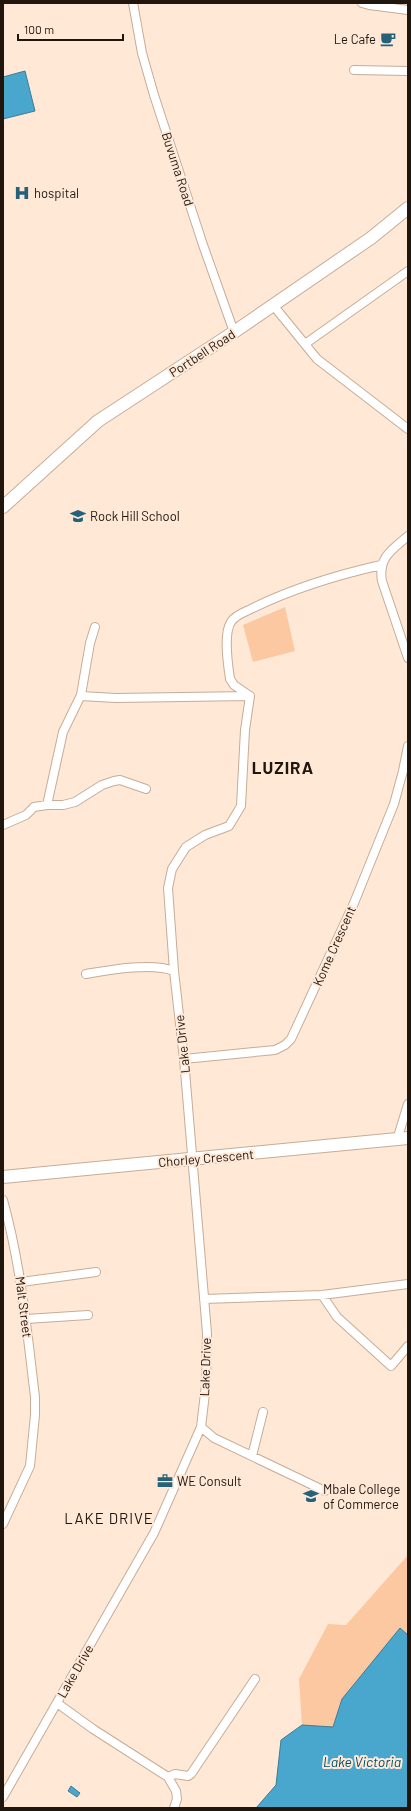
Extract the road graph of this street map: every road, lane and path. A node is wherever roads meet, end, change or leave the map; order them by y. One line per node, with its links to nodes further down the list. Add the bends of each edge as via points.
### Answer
1 (133, 3): 9 (street, Buvuma Road, via 142,53 154,95)
2 (362, 3): 3 (street)
3 (408, 10)
4 (354, 70): 5 (street)
5 (408, 71)
6 (408, 208): 8 (main road, Portbell Road, via 370,238)
7 (408, 271): 10 (street)
8 (273, 305): 9 (main road, Portbell Road); 10 (street)
9 (234, 332): 12 (main road, Portbell Road, via 98,421)
10 (305, 344): 11 (street, via 317,359)
11 (408, 429)
12 (3, 507)
13 (408, 536): 14 (street, via 386,555)
14 (381, 564): 16 (street, via 382,581); 18 (street, via 339,574 289,592 235,617 230,623 227,635 230,679)
15 (95, 627): 17 (street)
16 (408, 658)
17 (81, 696): 18 (street); 21 (street, via 61,739)
18 (250, 696): 23 (street, Lake Drive, via 239,812 226,828 205,835 186,847 172,869 168,888)
19 (408, 746): 25 (street, Kome Crescent, via 394,804 354,903 291,1039 275,1050)
20 (146, 789): 21 (street, via 117,780 102,785 75,802)
21 (47, 805): 22 (street, via 34,807 26,815)
22 (3, 825)
23 (174, 970): 24 (street, via 156,966); 25 (street, Lake Drive)
24 (86, 974)
25 (184, 1059): 28 (street, Lake Drive)
26 (408, 1104): 27 (street)
27 (402, 1139): 28 (main road, Chorley Crescent)
28 (191, 1160): 29 (main road, Chorley Crescent); 35 (street, Lake Drive)
29 (3, 1177)
30 (3, 1200): 32 (street, Malt Street)
31 (96, 1272): 32 (street)
32 (21, 1282): 37 (street, Malt Street)
33 (408, 1284): 34 (street)
34 (322, 1295): 35 (street); 38 (street, via 337,1317 391,1366)
35 (204, 1299): 40 (street, Lake Drive, via 207,1333 206,1385)
36 (88, 1315): 37 (street)
37 (26, 1318): 43 (street, Malt Street, via 35,1397 30,1466)
38 (408, 1346)
39 (263, 1412): 41 (street)
40 (201, 1427): 41 (street, via 214,1438); 45 (street, Lake Drive, via 154,1533)
41 (252, 1456): 42 (street)
42 (325, 1491)
43 (3, 1524)
44 (255, 1678): 46 (street, via 191,1774 175,1774)
45 (57, 1703): 46 (street); 47 (street, Lake Drive)
46 (168, 1777): 48 (street, via 176,1791)
47 (3, 1797)
48 (174, 1808)

